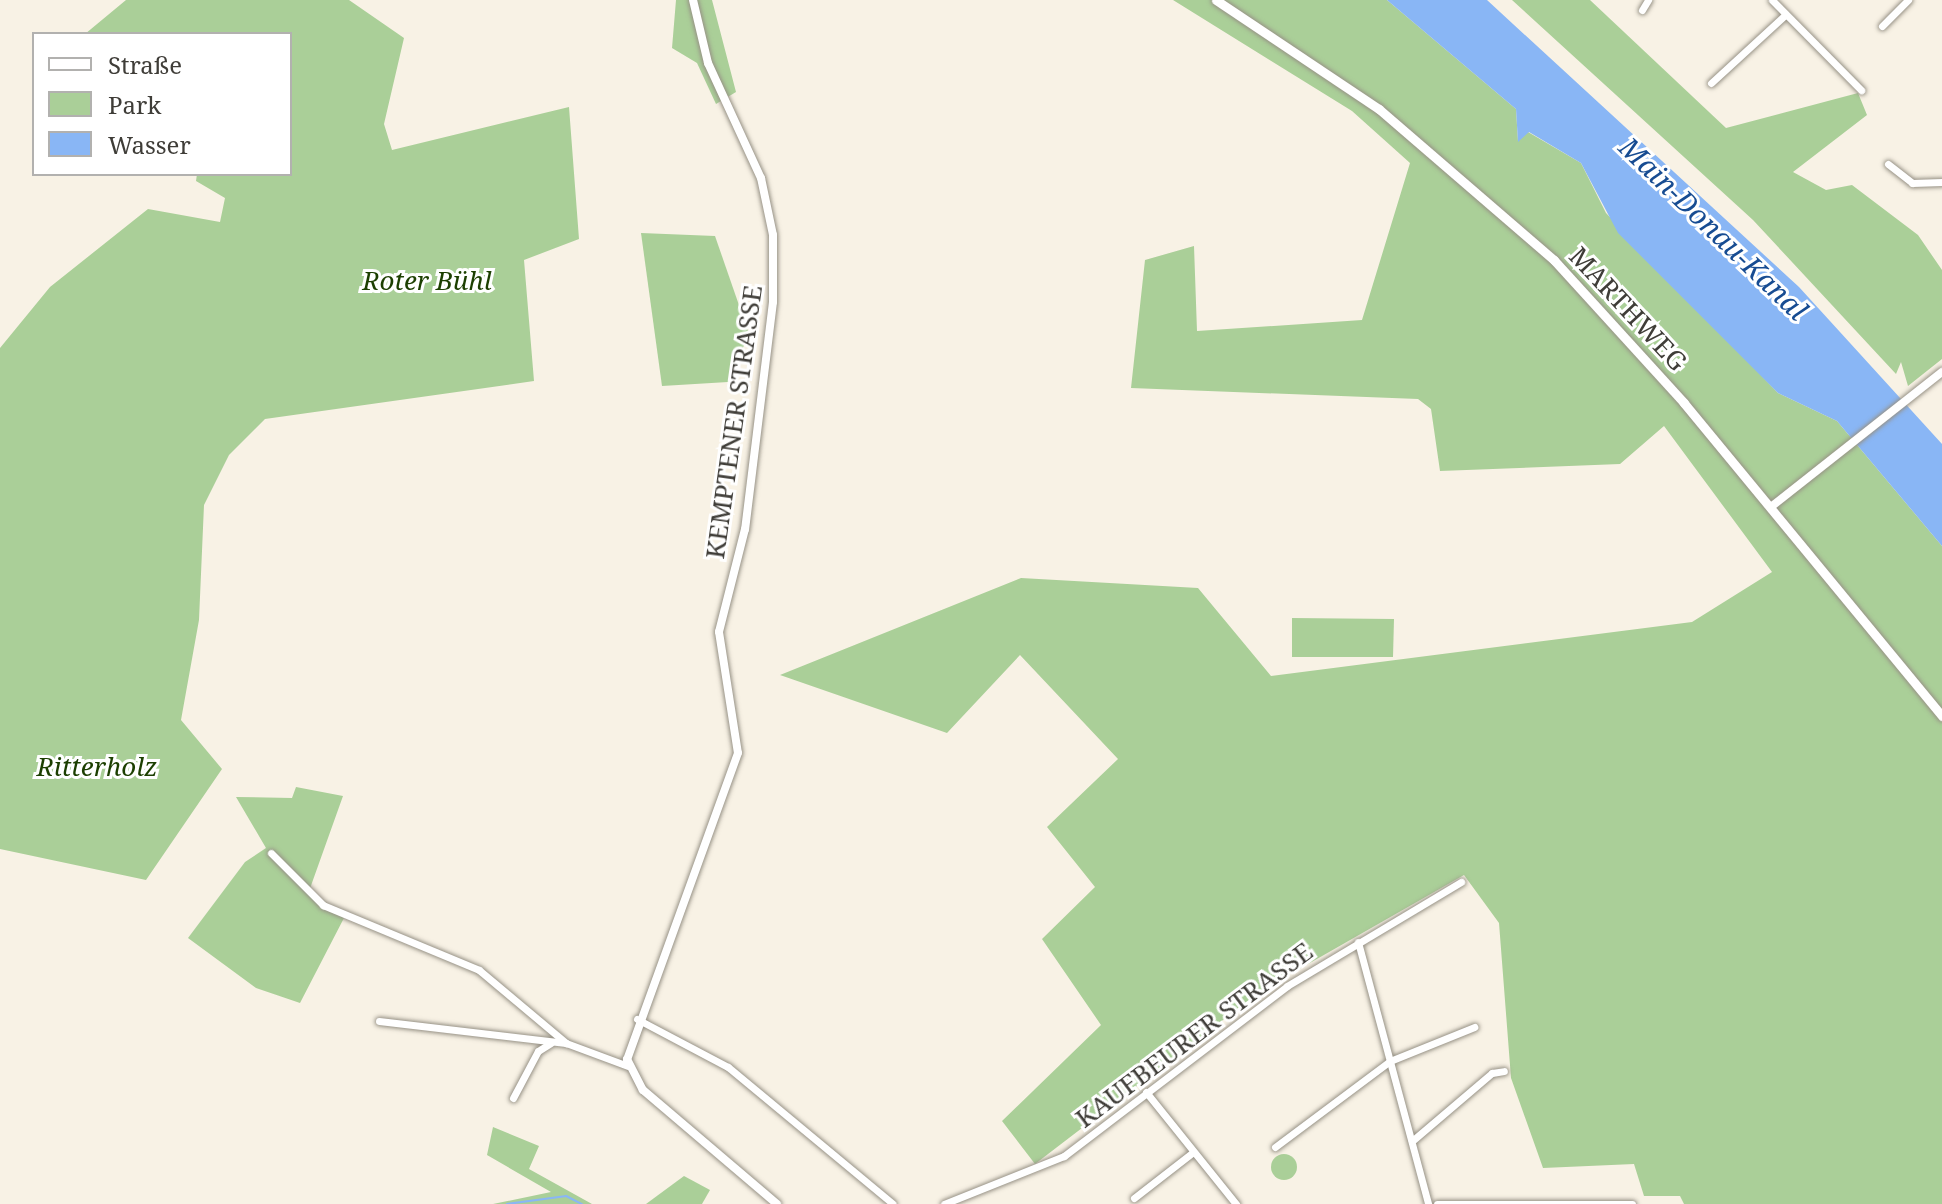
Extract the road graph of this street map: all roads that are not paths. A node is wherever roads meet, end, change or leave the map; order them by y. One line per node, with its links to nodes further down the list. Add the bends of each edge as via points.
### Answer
1 (693, 0): 19 (street, KEMPTENER STRASSE, via 710,70 761,178 774,289 745,529 719,632 738,753)
2 (1216, 0): 14 (main road, MARTHWEG, via 1379,109 1496,205 1622,331)
3 (1648, 0): 6 (street)
4 (1772, 0): 7 (street)
5 (1908, 0): 8 (street)
6 (1642, 10)
7 (1785, 15): 9 (street); 10 (street)
8 (1882, 26)
9 (1711, 83)
10 (1861, 90)
11 (1888, 164): 12 (street, via 1912,183)
12 (1942, 182)
13 (1942, 372): 14 (street)
14 (1771, 507): 15 (main road, MARTHWEG)
15 (1942, 716)
16 (271, 853): 23 (street, via 323,905 479,970)
17 (1461, 882): 18 (street, KAUFBEURER STRASSE)
18 (1358, 942): 24 (street); 27 (street, KAUFBEURER STRASSE)
19 (637, 1019): 25 (street, KEMPTENER STRASSE); 36 (street, via 728,1067)
20 (379, 1021): 22 (street)
21 (1474, 1027): 24 (street)
22 (553, 1042): 23 (street); 28 (street, via 538,1051)
23 (566, 1043): 25 (street)
24 (1390, 1061): 29 (street); 30 (street)
25 (628, 1066): 35 (street, via 658,1104)
26 (1504, 1071): 29 (street, via 1492,1073)
27 (1146, 1092): 31 (street); 32 (street, KAUFBEURER STRASSE, via 1064,1156)
28 (513, 1098)
29 (1412, 1141): 40 (street)
30 (1275, 1147)
31 (1193, 1152): 33 (street); 39 (street)
32 (971, 1197): 37 (street, KAUFBEURER STRASSE); 38 (street)
33 (1134, 1198)
34 (1527, 1203): 41 (street); 42 (street)
35 (777, 1204)
36 (893, 1204)
37 (944, 1204)
38 (977, 1204)
39 (1236, 1204)
40 (1428, 1204)
41 (1437, 1204)
42 (1632, 1204)

